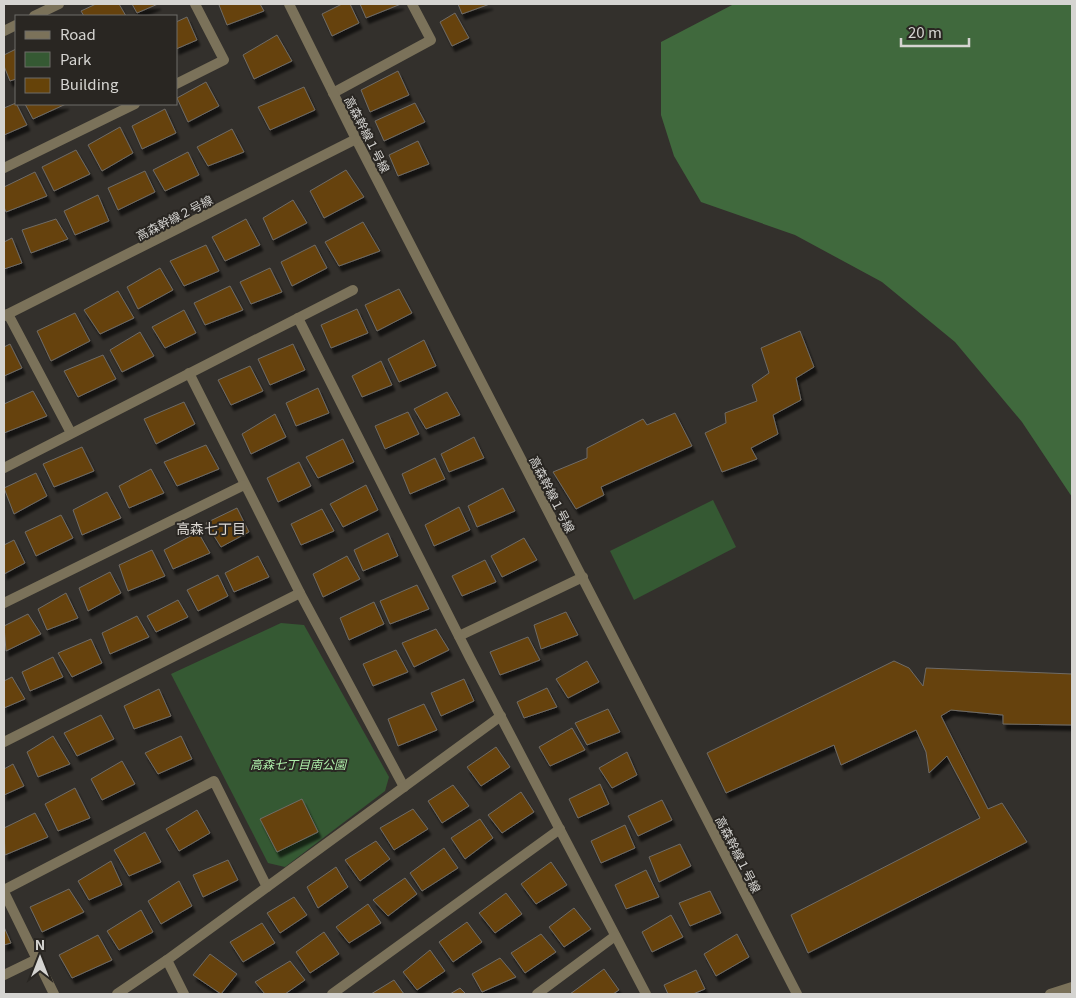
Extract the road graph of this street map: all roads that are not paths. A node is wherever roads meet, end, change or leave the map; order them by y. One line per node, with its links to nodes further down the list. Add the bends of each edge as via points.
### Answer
1 (59, 4): 5 (street)
2 (195, 4): 6 (street, via 224,60)
3 (289, 4): 7 (street, 高森幹線１号線)
4 (412, 4): 7 (street, via 431,40)
5 (36, 15)
6 (178, 83)
7 (333, 93): 9 (street, 高森幹線１号線)
8 (133, 105): 10 (street)
9 (356, 140): 12 (street, 高森幹線２号線); 18 (street, 高森幹線１号線)
10 (4, 168)
11 (353, 290): 13 (street)
12 (6, 315): 15 (street)
13 (298, 318): 14 (street); 21 (street)
14 (190, 373): 15 (street); 17 (street)
15 (71, 433): 16 (street)
16 (4, 468)
17 (244, 485): 19 (street); 20 (street)
18 (582, 578): 21 (street); 39 (street, 高森幹線１号線)
19 (300, 592): 23 (street); 24 (street)
20 (4, 603)
21 (459, 636): 22 (street)
22 (501, 716): 24 (street); 25 (street)
23 (4, 742)
24 (404, 787): 26 (street)
25 (560, 829): 28 (street); 36 (street)
26 (267, 887): 27 (street, via 214,781); 30 (street)
27 (4, 891): 29 (street)
28 (615, 936): 37 (street); 38 (street)
29 (37, 959): 31 (street); 33 (street)
30 (167, 960): 34 (street); 35 (street)
31 (4, 975)
32 (1072, 987): 40 (street)
33 (54, 994)
34 (117, 994)
35 (184, 994)
36 (332, 994)
37 (537, 994)
38 (646, 994)
39 (797, 994)
40 (1050, 994)

